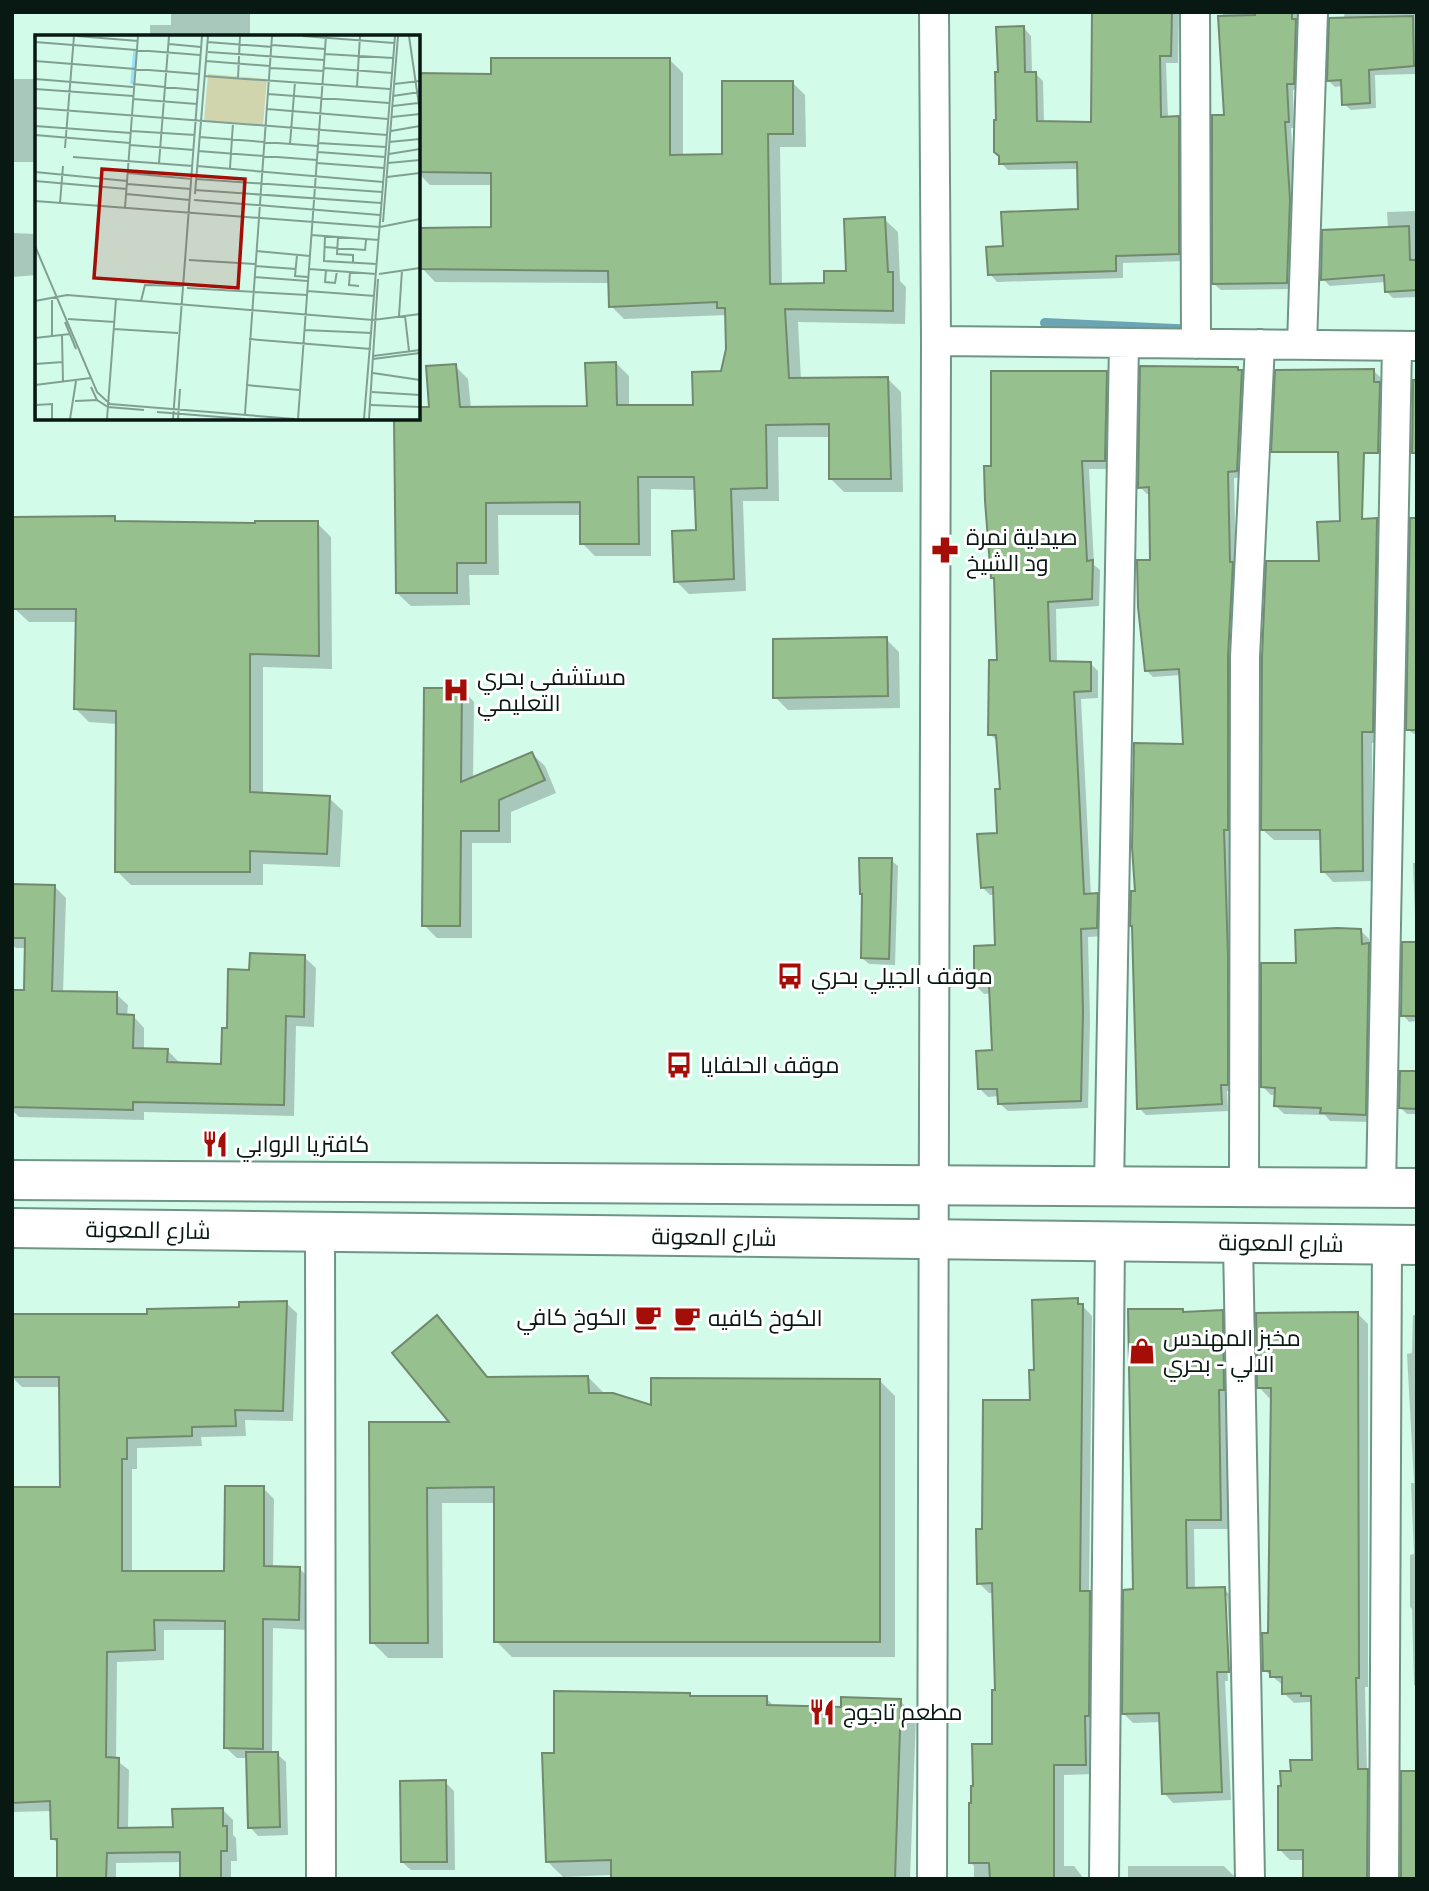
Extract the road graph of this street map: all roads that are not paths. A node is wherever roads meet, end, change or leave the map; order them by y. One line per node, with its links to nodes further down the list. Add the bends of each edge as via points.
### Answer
1 (934, 12): 4 (street)
2 (1195, 12): 6 (street)
3 (1313, 12): 8 (street)
4 (936, 341): 5 (street); 11 (street)
5 (1124, 343): 6 (street); 12 (street)
6 (1196, 344): 7 (street)
7 (1260, 344): 8 (street); 13 (street, via 1245,657)
8 (1302, 345): 9 (street)
9 (1407, 346): 14 (street)
10 (12, 1180): 11 (highway)
11 (933, 1185): 12 (highway); 17 (street)
12 (1109, 1186): 13 (highway)
13 (1244, 1187): 14 (highway)
14 (1399, 1187)
15 (12, 1228): 16 (highway, شارع المعونة)
16 (320, 1232): 17 (highway, شارع المعونة); 21 (street)
17 (933, 1239): 18 (highway, شارع المعونة); 22 (street)
18 (1110, 1241): 19 (highway, شارع المعونة); 23 (street)
19 (1238, 1242): 20 (highway, شارع المعونة); 24 (street)
20 (1402, 1245): 25 (street)
21 (321, 1879)
22 (932, 1879)
23 (1104, 1879)
24 (1250, 1879)
25 (1384, 1879)

